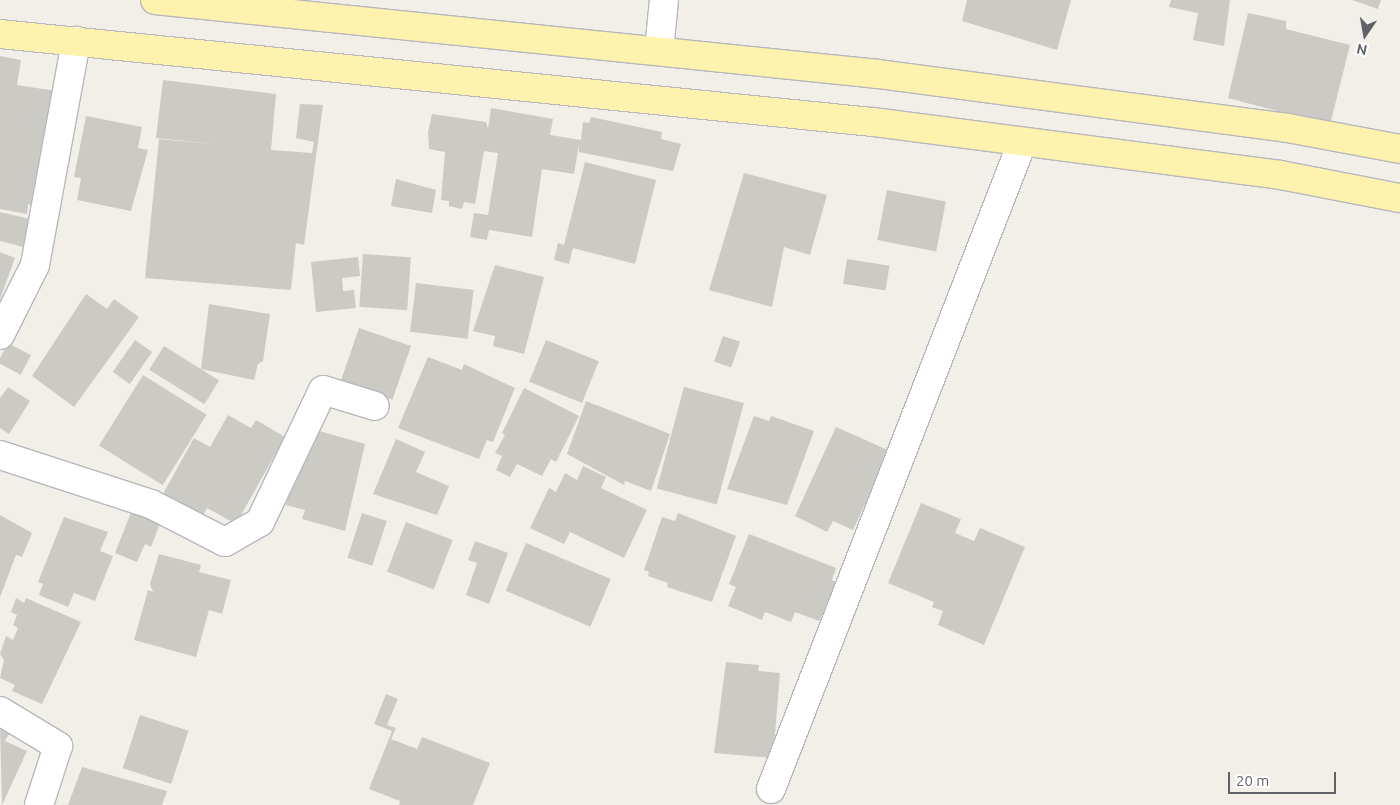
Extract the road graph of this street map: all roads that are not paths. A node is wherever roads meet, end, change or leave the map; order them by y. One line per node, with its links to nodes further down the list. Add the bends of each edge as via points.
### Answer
1 (155, 0): 5 (main road)
2 (664, 0): 5 (street)
3 (0, 34): 4 (main road)
4 (76, 41): 6 (main road, via 864,121); 9 (street, via 35,265)
5 (659, 50): 7 (main road, via 1288,128)
6 (1022, 143): 8 (main road, via 1280,176); 13 (street)
7 (1400, 149)
8 (1400, 198)
9 (0, 335)
10 (375, 406): 11 (street, via 323,390 260,522 225,542 151,504)
11 (0, 455)
12 (0, 711): 14 (street, via 58,746)
13 (771, 789)
14 (38, 805)

